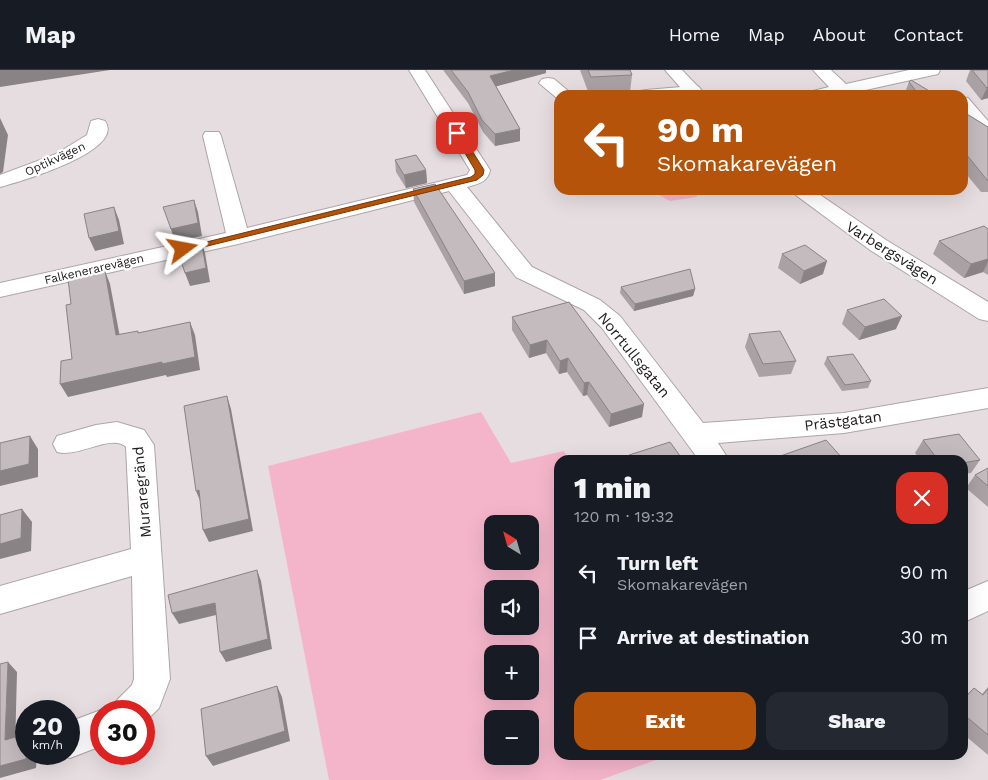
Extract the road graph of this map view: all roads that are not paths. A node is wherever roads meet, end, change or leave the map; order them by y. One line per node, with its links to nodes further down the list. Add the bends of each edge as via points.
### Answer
1 (417, 70): 14 (street, Falkenerarevägen, via 477,165 479,175)
2 (673, 70): 7 (street)
3 (821, 70): 8 (street)
4 (548, 83): 6 (street)
5 (946, 84): 8 (street)
6 (557, 90)
7 (692, 90)
8 (842, 90)
9 (968, 109): 11 (street)
10 (98, 125): 13 (street, Optikvägen, via 94,140 84,146 38,169)
11 (988, 132)
12 (212, 136): 16 (street)
13 (0, 181)
14 (456, 185): 16 (street, Falkenerarevägen); 20 (street, Norrtullsgatan, via 524,272 592,305 611,322)
15 (806, 195): 18 (street, Varbergsvägen, via 878,245)
16 (238, 237): 17 (street, Falkenerarevägen)
17 (0, 290)
18 (988, 313)
19 (988, 398): 20 (street, Prästgatan, via 844,423)
20 (696, 434): 22 (street, Norrtullsgatan)
21 (67, 444): 23 (street, Muraregränd, via 114,432 127,432 136,438 140,445)
22 (711, 455)
23 (148, 558): 25 (street, Muraregränd); 27 (street, Muraregränd, via 152,679)
24 (988, 595): 26 (street)
25 (0, 600)
26 (968, 605)
27 (142, 700)

